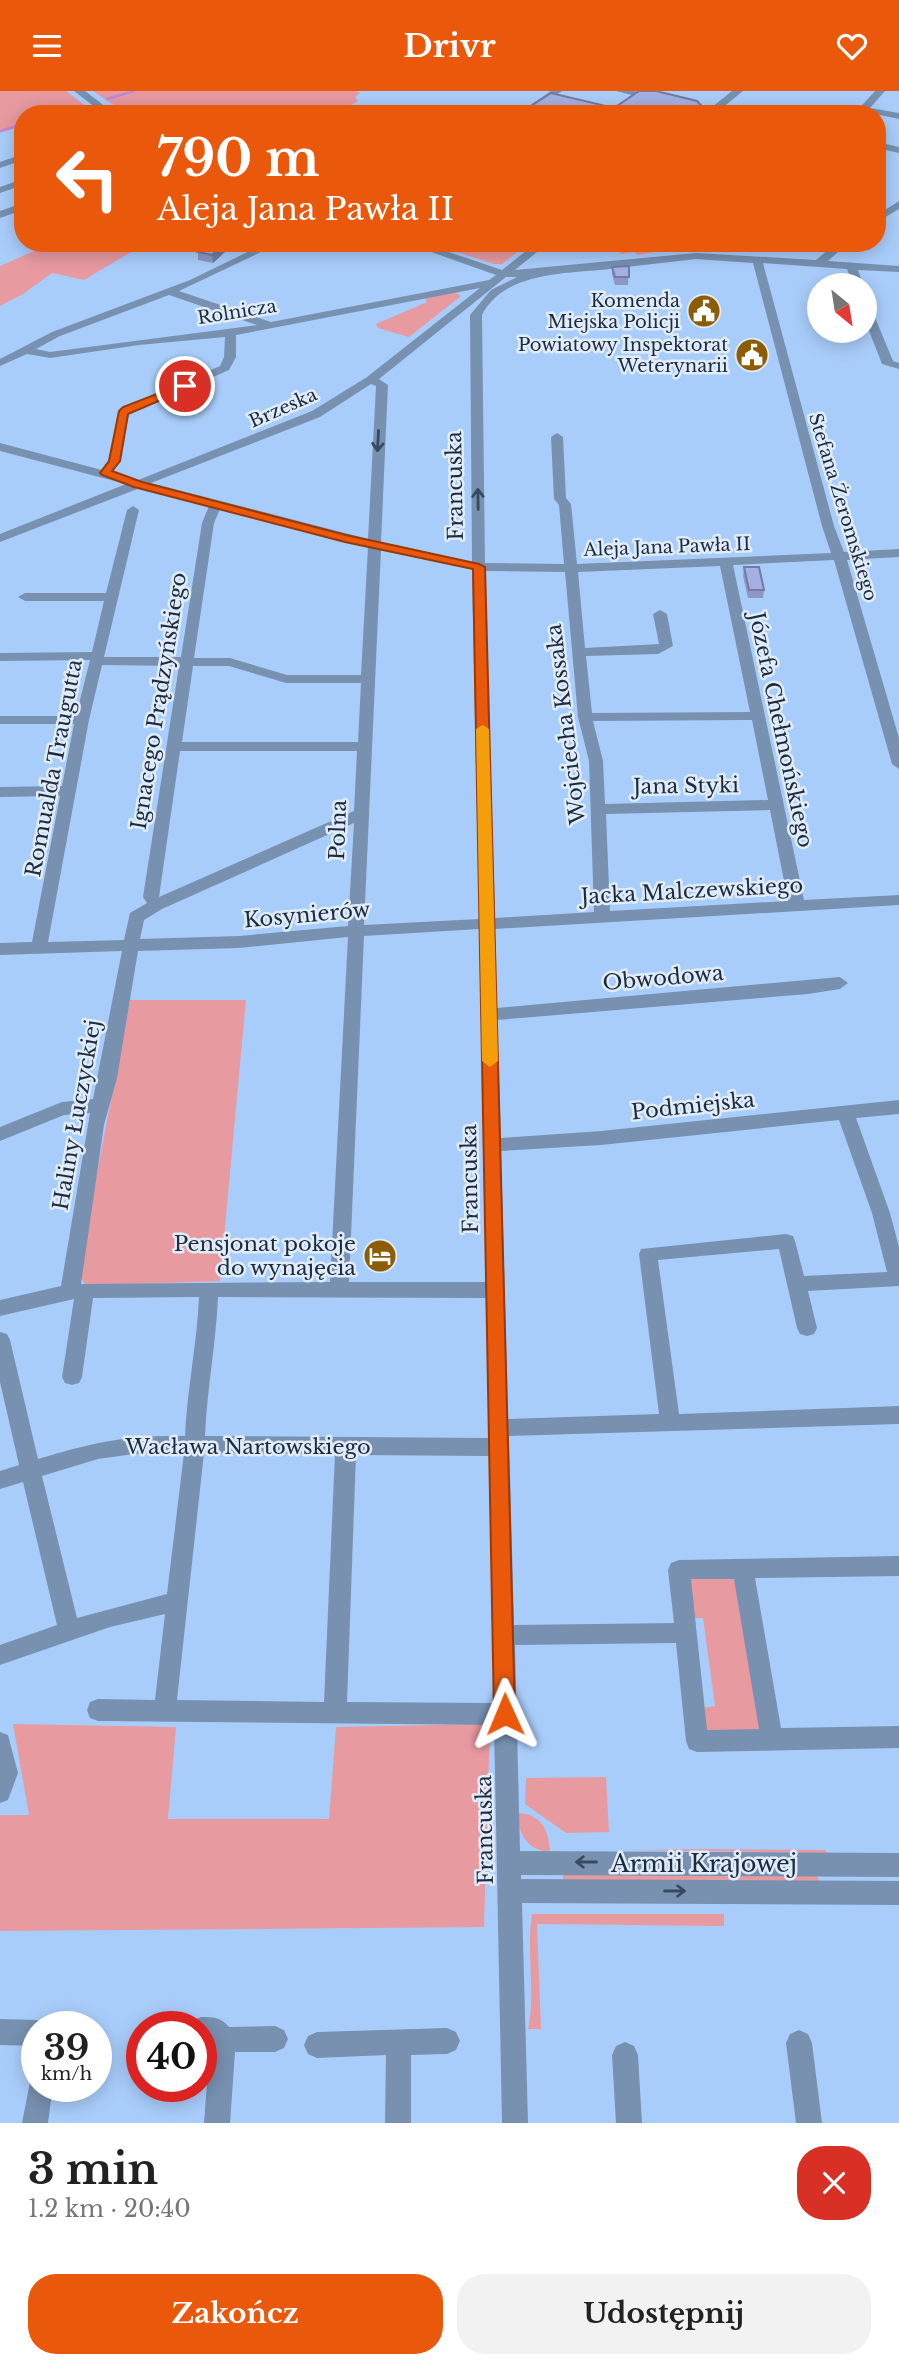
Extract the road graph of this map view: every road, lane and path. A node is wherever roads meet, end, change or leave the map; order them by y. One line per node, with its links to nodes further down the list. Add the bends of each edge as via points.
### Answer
1 (79, 91): 8 (street)
2 (557, 91): 9 (street)
3 (621, 91): 6 (street)
4 (738, 91): 11 (street)
5 (880, 91): 12 (street)
6 (662, 99)
7 (673, 102): 10 (street)
8 (98, 105)
9 (536, 105)
10 (684, 105)
11 (720, 105)
12 (867, 105)
13 (256, 252): 28 (street)
14 (438, 252): 25 (street)
15 (531, 252): 25 (street, Brzeska)
16 (709, 252): 18 (street)
17 (832, 252): 20 (street)
18 (705, 256): 19 (street); 23 (street)
19 (757, 259): 20 (street); 46 (street, Stefana Żeromskiego)
20 (819, 263): 21 (street)
21 (851, 266): 22 (street); 24 (street)
22 (899, 269)
23 (542, 273): 25 (street); 48 (street, Francuska, one-way to 23, via 476,316 508,282)
24 (854, 273)
25 (503, 274): 26 (street, Brzeska)
26 (490, 283): 27 (street, Rolnicza); 29 (street, Brzeska)
27 (452, 289): 29 (street, Rolnicza); 30 (street, Rolnicza)
28 (170, 292): 30 (street); 33 (street, via 95,318)
29 (475, 295): 36 (street, Brzeska)
30 (270, 326): 31 (street, Rolnicza)
31 (232, 333): 33 (street, Rolnicza, via 50,355); 39 (street, via 225,368 123,413 114,461)
32 (877, 337): 35 (street, via 888,365)
33 (25, 350): 34 (street)
34 (0, 363)
35 (899, 366)
36 (371, 379): 40 (street, Brzeska, via 316,414); 44 (street, Polna, one-way to 44, via 382,385)
37 (556, 437): 49 (street, Aleja Jana Pawła II)
38 (0, 447): 39 (street, Aleja Jana Pawła II)
39 (106, 473): 40 (street, Aleja Jana Pawła II)
40 (138, 484): 41 (street, Aleja Jana Pawła II); 43 (street, Brzeska)
41 (217, 505): 44 (street, Aleja Jana Pawła II); 56 (street, Ignacego Prądzyńskiego, via 208,523)
42 (133, 510): 51 (street, Romualda Traugutta)
43 (0, 538)
44 (373, 545): 48 (street, Aleja Jana Pawła II); 57 (street, Polna)
45 (899, 554): 46 (street, Aleja Jana Pawła II)
46 (839, 557): 47 (street, Aleja Jana Pawła II); 64 (street, Stefana Żeromskiego)
47 (726, 562): 49 (street, Aleja Jana Pawła II); 58 (street, Józefa Chełmońskiego)
48 (479, 567): 49 (street, Aleja Jana Pawła II); 74 (street, Francuska)
49 (570, 568): 53 (street, Wojciecha Kossaka)
50 (25, 597): 51 (street)
51 (112, 597): 55 (street, Romualda Traugutta)
52 (660, 614): 53 (street, via 666,646 658,650)
53 (578, 652): 59 (street, Wojciecha Kossaka)
54 (0, 657): 55 (street)
55 (97, 659): 56 (street); 61 (street, Romualda Traugutta)
56 (185, 663): 57 (street, via 230,662 286,679); 63 (street, Ignacego Prądzyńskiego)
57 (367, 680): 62 (street, Polna)
58 (756, 716): 59 (street); 67 (street, Józefa Chełmońskiego)
59 (585, 717): 68 (street, Wojciecha Kossaka, via 596,761)
60 (0, 720): 61 (street)
61 (82, 720): 65 (street, Romualda Traugutta)
62 (364, 746): 63 (street); 69 (street, Polna)
63 (173, 747): 71 (street, Ignacego Prądzyńskiego, via 151,897)
64 (899, 764)
65 (70, 791): 66 (street); 77 (street, Romualda Traugutta)
66 (0, 792)
67 (775, 805): 68 (street, Jana Styki); 72 (street, Józefa Chełmońskiego)
68 (599, 809): 73 (street, Wojciecha Kossaka)
69 (361, 814): 71 (street); 75 (street, Polna)
70 (899, 900): 72 (street, Jacka Malczewskiego)
71 (156, 905): 76 (street, via 136,916)
72 (797, 906): 73 (street, Jacka Malczewskiego)
73 (602, 918): 74 (street, Jacka Malczewskiego)
74 (487, 924): 75 (street, Kosynierów); 80 (street, Francuska)
75 (356, 931): 76 (street, Kosynierów, via 260,941); 87 (street, Polna)
76 (131, 946): 77 (street, Kosynierów); 81 (street, Haliny Łuczyckiej)
77 (39, 948): 78 (street, Kosynierów)
78 (0, 949)
79 (840, 983): 80 (street, Obwodowa)
80 (489, 1015): 85 (street, Francuska)
81 (101, 1105): 84 (street, via 62,1109); 90 (street, Haliny Łuczyckiej)
82 (899, 1107): 83 (street, Podmiejska)
83 (845, 1113): 85 (street, Podmiejska); 86 (street, via 881,1213 898,1279)
84 (0, 1134)
85 (492, 1145): 89 (street, Francuska)
86 (796, 1284): 92 (street); 96 (street, via 786,1241 648,1254)
87 (339, 1289): 88 (street); 89 (street)
88 (209, 1290): 90 (street); 98 (street)
89 (495, 1290): 97 (street, Francuska)
90 (77, 1291): 91 (street); 94 (street, Haliny Łuczyckiej)
91 (0, 1308)
92 (807, 1328)
93 (0, 1340): 100 (street)
94 (72, 1377)
95 (899, 1415): 96 (street, Wacława Nartowskiego)
96 (670, 1423): 97 (street, Wacława Nartowskiego)
97 (500, 1437): 99 (street, Wacława Nartowskiego); 107 (street, Francuska)
98 (195, 1443): 99 (street, Wacława Nartowskiego); 100 (street, Wacława Nartowskiego, via 99,1450); 104 (street)
99 (346, 1446): 111 (street)
100 (31, 1470): 101 (street, Wacława Nartowskiego); 105 (street)
101 (0, 1480)
102 (899, 1566): 103 (street)
103 (743, 1570): 106 (street, via 679,1570); 114 (street)
104 (178, 1601): 105 (street); 110 (street)
105 (69, 1631): 108 (street)
106 (685, 1633): 107 (street); 114 (street, via 697,1741)
107 (504, 1635): 112 (street, Francuska)
108 (0, 1655)
109 (98, 1710): 110 (street)
110 (165, 1711): 111 (street)
111 (335, 1714): 112 (street)
112 (505, 1714): 117 (street, Francuska)
113 (899, 1737): 114 (street)
114 (772, 1740)
115 (0, 1743): 116 (street, via 7,1773)
116 (0, 1791)
117 (509, 1863): 118 (street, Armii Krajowej, one-way to 117); 120 (street, Francuska)
118 (841, 1865): 119 (street, Armii Krajowej); 121 (street)
119 (899, 1865)
120 (509, 1891): 121 (street, Armii Krajowej, one-way to 121); 137 (street, Francuska)
121 (844, 1892): 122 (street, Armii Krajowej)
122 (899, 1893)
123 (0, 2032): 124 (street)
124 (21, 2033)
125 (217, 2035): 126 (street)
126 (275, 2039)
127 (447, 2041): 128 (street)
128 (399, 2042): 130 (street); 136 (street)
129 (799, 2043): 139 (street)
130 (317, 2045)
131 (625, 2055): 138 (street)
132 (38, 2102): 134 (street)
133 (216, 2102): 135 (street)
134 (35, 2123)
135 (217, 2123)
136 (398, 2123)
137 (515, 2123)
138 (629, 2123)
139 (809, 2123)

